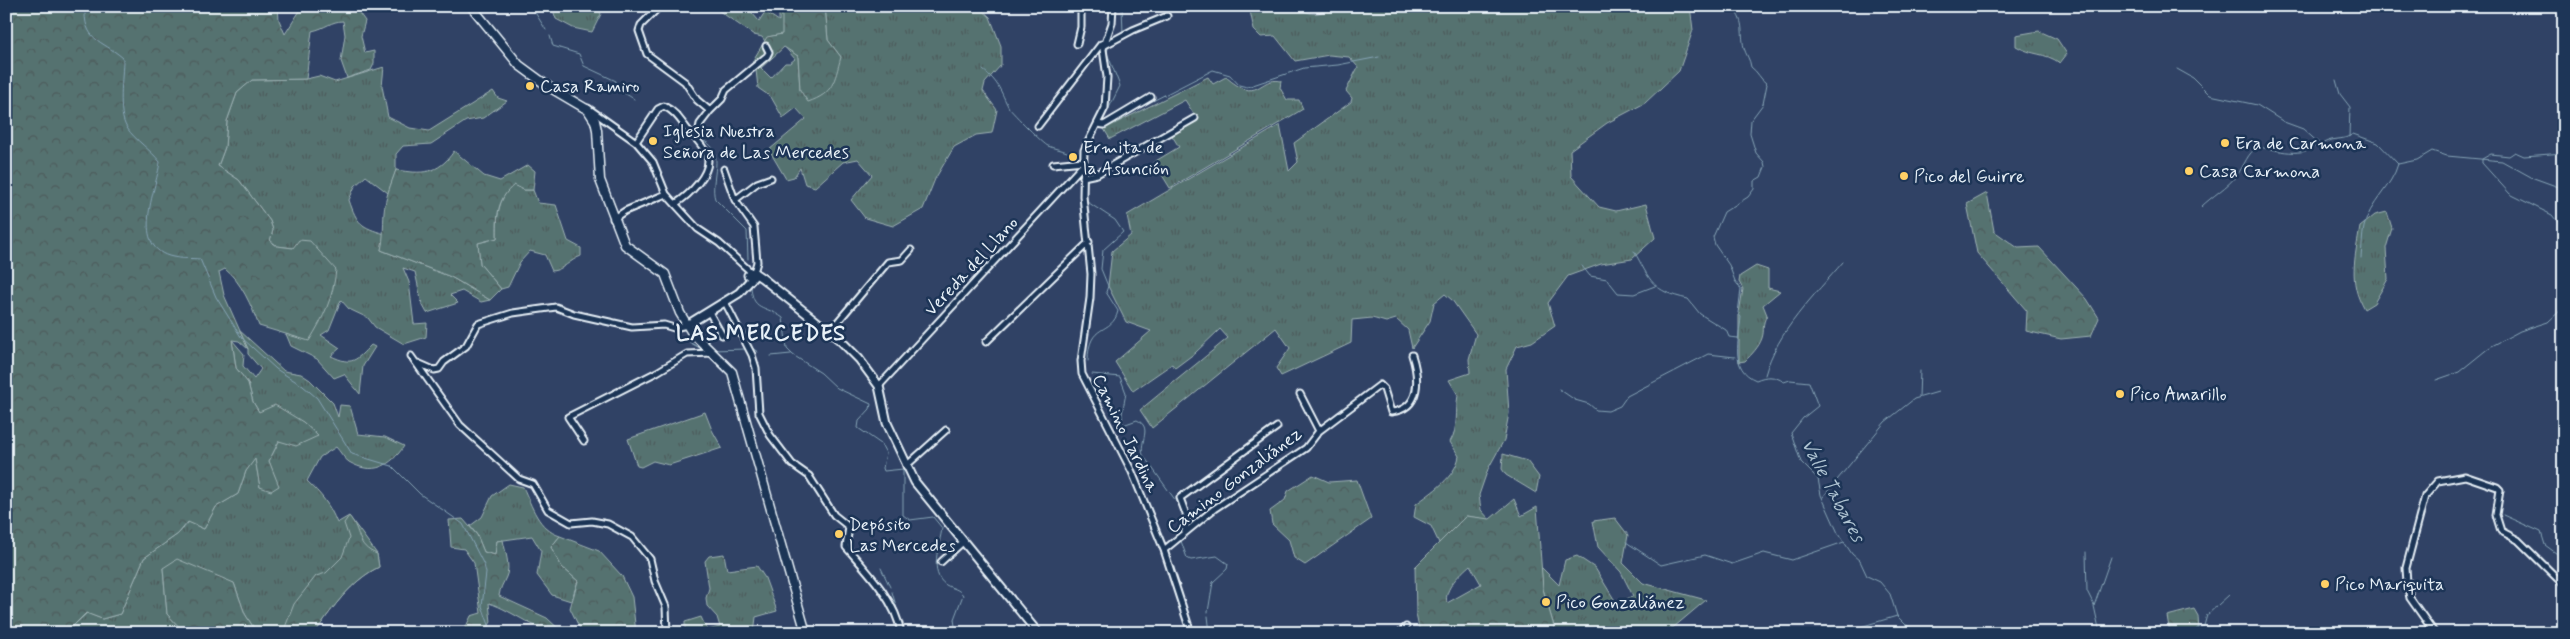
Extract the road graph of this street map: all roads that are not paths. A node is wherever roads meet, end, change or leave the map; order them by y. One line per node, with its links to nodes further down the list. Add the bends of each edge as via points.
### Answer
1 (471, 6): 10 (main road, via 525,70)
2 (660, 6): 11 (street, via 639,31 647,54 684,82)
3 (1081, 6): 6 (street)
4 (1113, 6): 7 (street, Camino Jardina, via 1112,24)
5 (1167, 16): 7 (street)
6 (1077, 44)
7 (1105, 44): 13 (street, Camino Jardina, via 1108,92); 14 (street, via 1101,44)
8 (766, 46): 11 (street, via 767,56 726,90)
9 (1151, 97): 13 (street, via 1104,125)
10 (585, 107): 16 (street); 25 (main road, via 596,121 600,180)
11 (710, 111): 15 (street, via 700,124)
12 (1195, 118): 20 (street, via 1097,174)
13 (1097, 124): 17 (street, Camino Jardina, via 1085,147)
14 (1038, 126)
15 (697, 139): 16 (street, via 674,112 664,106 658,109); 24 (street, via 708,157 705,169 692,192)
16 (636, 142): 22 (street, via 653,162)
17 (1083, 163): 18 (street); 20 (street, Camino Jardina); 39 (street, Vereda del Llano)
18 (1053, 164)
19 (724, 169): 23 (street)
20 (1083, 177): 26 (street, Camino Jardina)
21 (771, 178): 23 (street, via 756,183)
22 (666, 194): 24 (street); 25 (street)
23 (735, 200): 28 (street, via 754,227 757,262)
24 (675, 204): 28 (street, via 698,229 719,243)
25 (614, 219): 31 (main road, via 625,245 669,280)
26 (1089, 242): 34 (street); 48 (street, Camino Jardina, via 1090,298 1082,374 1116,438)
27 (911, 250): 32 (street, via 902,260 888,262)
28 (752, 274): 29 (main road, via 744,287); 32 (main road)
29 (725, 302): 30 (main road); 55 (street, via 752,355 759,413 770,435 792,464 809,476 834,515 849,527 846,547 883,594)
30 (709, 312): 31 (main road); 33 (street)
31 (687, 325): 35 (main road); 38 (street, via 632,328 556,307 512,313 478,324 466,346 439,369)
32 (830, 331): 39 (main road, via 859,358)
33 (722, 335)
34 (986, 342)
35 (712, 353): 44 (street, via 687,354 568,417); 54 (main road, via 725,364 735,381)
36 (1412, 355): 43 (street, Camino Gonzaliánez, via 1418,374 1411,402 1391,412 1380,385)
37 (412, 356): 38 (street)
38 (418, 363): 53 (street, via 460,424 519,478 533,484 548,510 571,523 592,521 608,524 632,537 650,559 666,607)
39 (879, 386): 45 (main road, via 887,423)
40 (1300, 394): 43 (street)
41 (1277, 427): 46 (street, via 1180,498 1187,517)
42 (946, 430): 45 (street)
43 (1319, 431): 46 (street, Camino Gonzaliánez, via 1306,448)
44 (584, 441)
45 (906, 466): 47 (main road, via 919,489)
46 (1185, 531): 48 (street, Camino Gonzaliánez)
47 (963, 542): 49 (street); 56 (main road)
48 (1164, 550): 57 (street, Camino Jardina)
49 (941, 562)
50 (2564, 585): 52 (street, via 2518,540 2501,531 2496,516 2500,490 2497,487 2465,476 2438,480 2421,504 2406,568 2410,598)
51 (1406, 627): 58 (street)
52 (2434, 632)
53 (668, 633)
54 (806, 633)
55 (902, 633)
56 (1038, 633)
57 (1191, 633)
58 (1400, 633)

